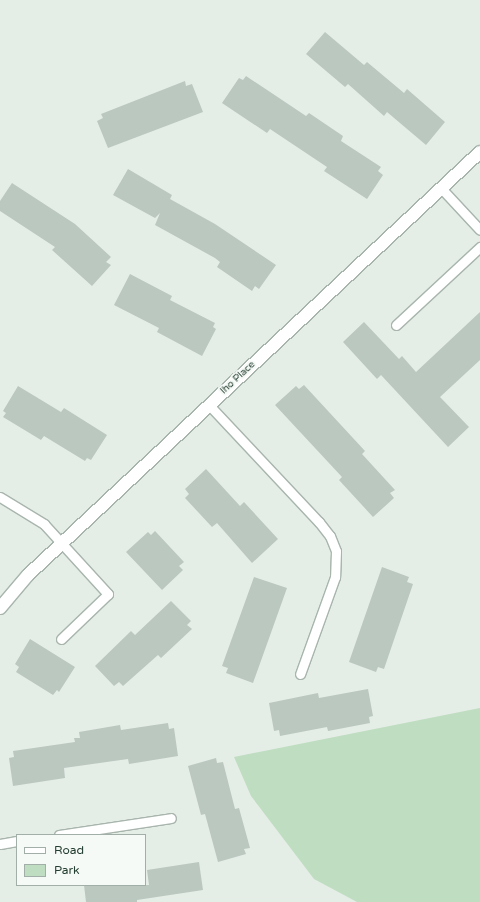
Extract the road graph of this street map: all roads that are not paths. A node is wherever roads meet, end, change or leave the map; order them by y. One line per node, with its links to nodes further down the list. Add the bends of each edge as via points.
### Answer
1 (480, 152): 2 (street, Iho Place)
2 (441, 188): 3 (lane); 6 (street, Iho Place)
3 (480, 230)
4 (480, 247): 5 (lane)
5 (396, 325)
6 (209, 405): 8 (street, Iho Place); 11 (lane, via 320,522 336,551 335,577)
7 (0, 497): 8 (lane, via 44,524)
8 (61, 544): 9 (street, Iho Place, via 28,575); 10 (lane, via 108,594)
9 (0, 608)
10 (61, 639)
11 (300, 674)
12 (171, 818): 13 (lane)
13 (66, 834)
14 (16, 841): 15 (lane)
15 (0, 844)

